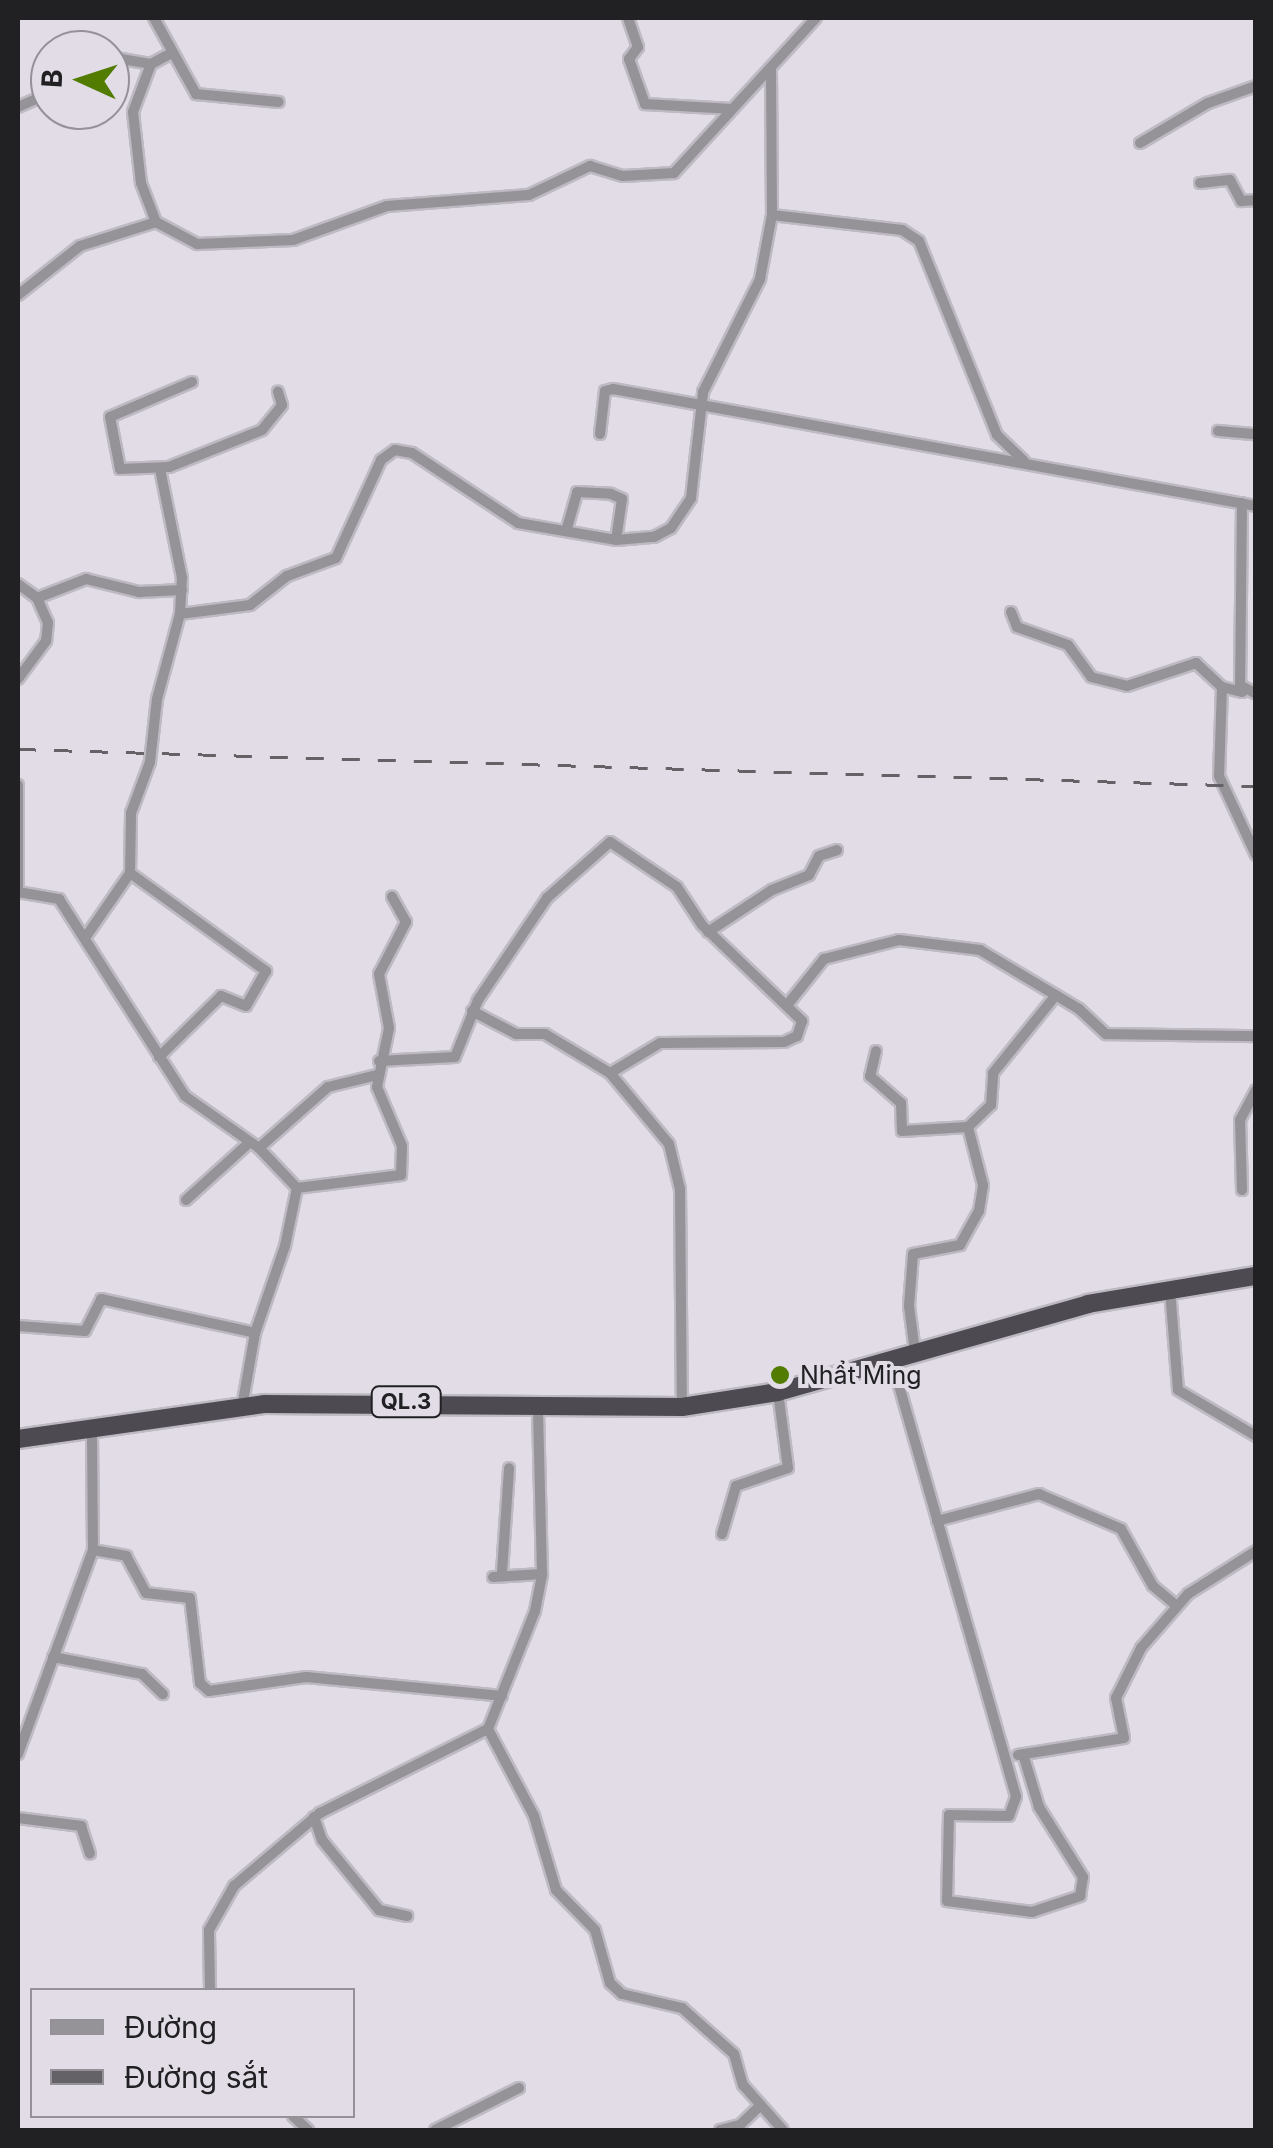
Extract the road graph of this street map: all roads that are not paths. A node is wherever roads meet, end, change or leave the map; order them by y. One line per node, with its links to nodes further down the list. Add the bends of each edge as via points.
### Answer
1 (154, 18): 4 (street)
2 (628, 18): 10 (street, via 638,47 628,59 645,104)
3 (816, 18): 7 (street)
4 (172, 53): 6 (street); 9 (street, via 196,94)
5 (130, 60): 6 (street)
6 (151, 64): 15 (street, via 133,112 141,183)
7 (771, 71): 10 (street); 14 (street)
8 (1256, 86): 11 (street, via 1208,102)
9 (279, 102)
10 (732, 109): 15 (street, via 665,176 624,176 596,165 529,195 387,206 293,240 197,244)
11 (1140, 143)
12 (1200, 183): 13 (street, via 1230,180 1241,201)
13 (1256, 200)
14 (772, 214): 19 (street, via 756,292); 23 (street, via 902,230 919,241 997,435)
15 (156, 222): 16 (street, via 80,246)
16 (18, 294)
17 (192, 382): 24 (street, via 108,419 120,469)
18 (278, 392): 24 (street, via 282,405 262,430)
19 (699, 404): 21 (street, via 608,388); 23 (street); 28 (street, via 695,479 684,516 654,537)
20 (1218, 430): 22 (street)
21 (600, 434)
22 (1256, 434)
23 (1028, 464): 25 (street)
24 (160, 469): 30 (street)
25 (1242, 503): 26 (street); 36 (street)
26 (1256, 506)
27 (566, 528): 28 (street); 28 (street, via 577,492 620,496); 33 (street, via 518,523 412,453 395,450 380,460 336,558 287,576 250,605)
28 (616, 540)
29 (18, 584): 31 (street)
30 (182, 590): 31 (street, via 140,592 86,579); 33 (street)
31 (36, 598): 34 (street, via 48,632)
32 (1011, 612): 35 (street, via 1017,627 1068,645 1091,677 1127,686 1196,663)
33 (180, 614): 41 (street, via 150,762 131,813)
34 (18, 678)
35 (1222, 687): 36 (street); 40 (street, via 1219,776)
36 (1242, 692): 37 (street)
37 (1256, 694)
38 (18, 784): 42 (street)
39 (837, 850): 44 (street, via 819,856 809,876 772,890)
40 (1256, 855)
41 (130, 873): 45 (street); 51 (street, via 266,972 246,1006 222,996)
42 (18, 890): 45 (street, via 60,899)
43 (392, 898): 52 (street, via 406,922 378,974 389,1028)
44 (708, 932): 47 (street); 48 (street, via 677,887 615,843 605,843 554,890)
45 (85, 938): 51 (street)
46 (1056, 995): 47 (street, via 974,948 888,940 824,959); 49 (street, via 1106,1034); 56 (street, via 994,1073 991,1106)
47 (788, 1004): 53 (street, via 802,1020 792,1040 660,1043)
48 (472, 1011): 52 (street, via 455,1057); 53 (street, via 516,1034 545,1034)
49 (1256, 1036)
50 (876, 1051): 56 (street, via 870,1076 901,1103 902,1131)
51 (158, 1056): 57 (street, via 191,1102)
52 (379, 1061): 54 (street)
53 (610, 1074): 70 (street, via 661,1132 679,1173)
54 (377, 1075): 57 (street, via 328,1087); 58 (street, via 381,1105 402,1146 399,1178)
55 (1256, 1090): 59 (street, via 1240,1120)
56 (968, 1128): 65 (street, via 982,1199 960,1245 912,1254 908,1306)
57 (255, 1145): 58 (street); 60 (street)
58 (296, 1188): 64 (street, via 285,1246)
59 (1242, 1190)
60 (186, 1200)
61 (1256, 1276): 62 (highway, QL.3)
62 (1170, 1290): 65 (highway, QL.3, via 1088,1304); 72 (street, via 1178,1390)
63 (18, 1326): 64 (street, via 85,1331 101,1299)
64 (255, 1333): 69 (street)
65 (916, 1352): 66 (highway, QL.3)
66 (892, 1361): 67 (highway, QL.3); 75 (street)
67 (778, 1392): 70 (highway, QL.3); 76 (street, via 787,1471 736,1486)
68 (538, 1406): 69 (highway, QL.3, via 340,1401); 70 (highway, QL.3); 79 (street)
69 (242, 1407): 71 (highway, QL.3)
70 (682, 1407)
71 (92, 1427): 73 (highway, QL.3); 77 (street)
72 (1256, 1436)
73 (18, 1439)
74 (508, 1468): 79 (street, via 497,1575)
75 (937, 1521): 80 (street, via 1039,1494 1120,1529 1153,1586); 87 (street)
76 (722, 1534)
77 (93, 1550): 81 (street); 83 (street, via 126,1556 146,1593 190,1598 200,1683 209,1690 306,1676)
78 (1256, 1550): 80 (street)
79 (542, 1574): 83 (street)
80 (1176, 1605): 86 (street, via 1118,1689 1126,1737)
81 (54, 1657): 82 (street, via 142,1674); 85 (street)
82 (162, 1694)
83 (502, 1696): 84 (street)
84 (488, 1729): 88 (street); 94 (street, via 534,1816 556,1890 594,1930 610,1983 622,1994 682,2008 734,2054 743,2085)
85 (18, 1754)
86 (1022, 1754): 87 (street); 87 (street, via 1039,1808 1083,1877 1072,1903 1023,1912 944,1898 949,1816 1014,1812)
87 (1006, 1760)
88 (314, 1817): 91 (street, via 322,1840 379,1910); 92 (street, via 222,1900 207,1944)
89 (18, 1818): 90 (street, via 77,1824)
90 (90, 1854)
91 (408, 1916)
92 (210, 1988)
93 (519, 2088): 95 (street)
94 (761, 2105): 96 (street, via 740,2126); 97 (street)
95 (435, 2130)
96 (720, 2130)
97 (784, 2130)

